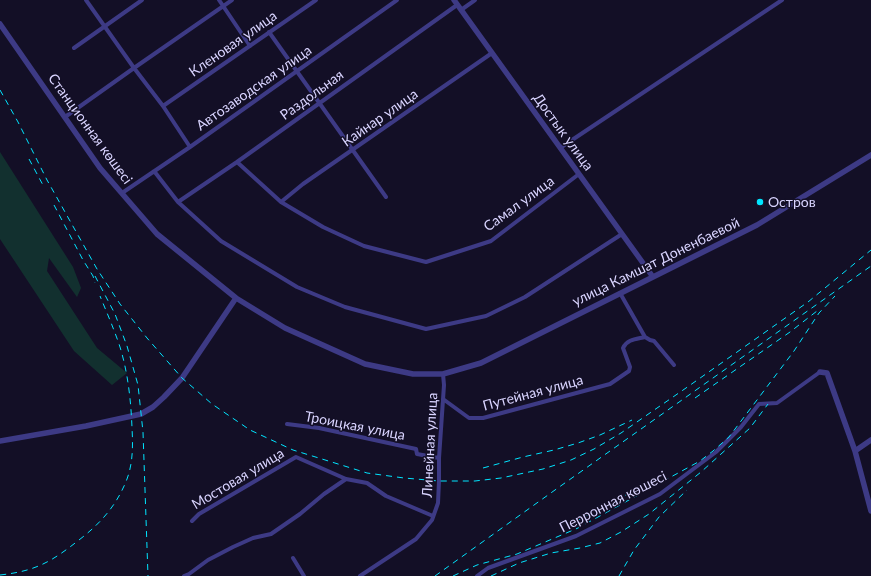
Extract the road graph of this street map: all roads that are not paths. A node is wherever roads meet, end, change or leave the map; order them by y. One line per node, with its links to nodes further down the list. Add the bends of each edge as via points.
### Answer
1 (86, 0): 12 (street)
2 (142, 0): 12 (street)
3 (218, 0): 10 (street)
4 (232, 0): 10 (street)
5 (316, 0): 13 (street, Кленовая улица)
6 (397, 0): 18 (street, Автозаводская улица)
7 (475, 0): 9 (street, Раздольная)
8 (782, 0): 23 (street)
9 (458, 5): 16 (street, Достык улица); 19 (street, Раздольная)
10 (223, 6): 14 (street); 17 (street)
11 (0, 24): 21 (street, Станционная көшесі)
12 (104, 26): 15 (street); 17 (street)
13 (269, 32): 14 (street, Кленовая улица); 18 (street)
14 (250, 46): 20 (street, Кленовая улица)
15 (74, 48)
16 (492, 53): 23 (street, Достык улица); 24 (street, Кайнар улица)
17 (134, 68): 20 (street); 21 (street)
18 (297, 71): 19 (street); 22 (street, Автозаводская улица)
19 (319, 103): 24 (street); 26 (street, Раздольная)
20 (163, 106): 22 (street)
21 (65, 117): 29 (street, Станционная көшесі, via 100,168)
22 (190, 147): 27 (street, Автозаводская улица)
23 (560, 148): 28 (street, Достык улица)
24 (352, 150): 30 (street); 32 (street, Кайнар улица)
25 (871, 155): 34 (street, улица Камшат Доненбаевой, via 757,225)
26 (237, 162): 31 (street, Раздольная); 32 (street, Самал улица)
27 (154, 171): 29 (street, Автозаводская улица); 31 (street)
28 (579, 174): 32 (street, Самал улица, via 490,241 426,262 364,246 323,227); 33 (street, Достык улица)
29 (122, 193): 36 (street, Станционная көшесі, via 157,234)
30 (386, 197)
31 (178, 202): 33 (street, via 221,241 297,287 345,307 426,329 486,316 526,297)
32 (280, 202)
33 (622, 234): 34 (street, Достык улица)
34 (653, 277): 35 (street, улица Камшат Доненбаевой)
35 (620, 293): 37 (street); 40 (street, улица Камшат Доненбаевой, via 481,363)
36 (236, 298): 40 (street, Станционная көшесі, via 285,328 365,364 413,374); 44 (street, via 182,378 153,407 141,414)
37 (645, 337): 38 (street, via 654,341); 41 (street, Путейная улица, via 628,341 624,345 629,371 610,384 483,418 469,418)
38 (674, 366)
39 (820, 372): 45 (street, via 827,373); 55 (street, Перронная көшесі, via 777,403 759,404 716,452 660,494 576,536 488,568)
40 (443, 374): 41 (street, Линейная улица)
41 (443, 399): 46 (street, Линейная улица)
42 (287, 424): 46 (street, Троицкая улица, via 416,449 417,454)
43 (871, 440): 45 (street)
44 (0, 441)
45 (855, 451): 48 (street)
46 (439, 458): 49 (street, Линейная улица, via 438,503)
47 (346, 479): 49 (street, via 367,483 386,496); 50 (street, Мостовая улица, via 296,457 199,514); 52 (street, via 271,534 253,538 233,547)
48 (871, 511)
49 (433, 516): 54 (street, Линейная улица, via 416,539)
50 (192, 521)
51 (293, 558): 53 (street)
52 (184, 576)
53 (304, 576)
54 (360, 576)
55 (477, 576)

